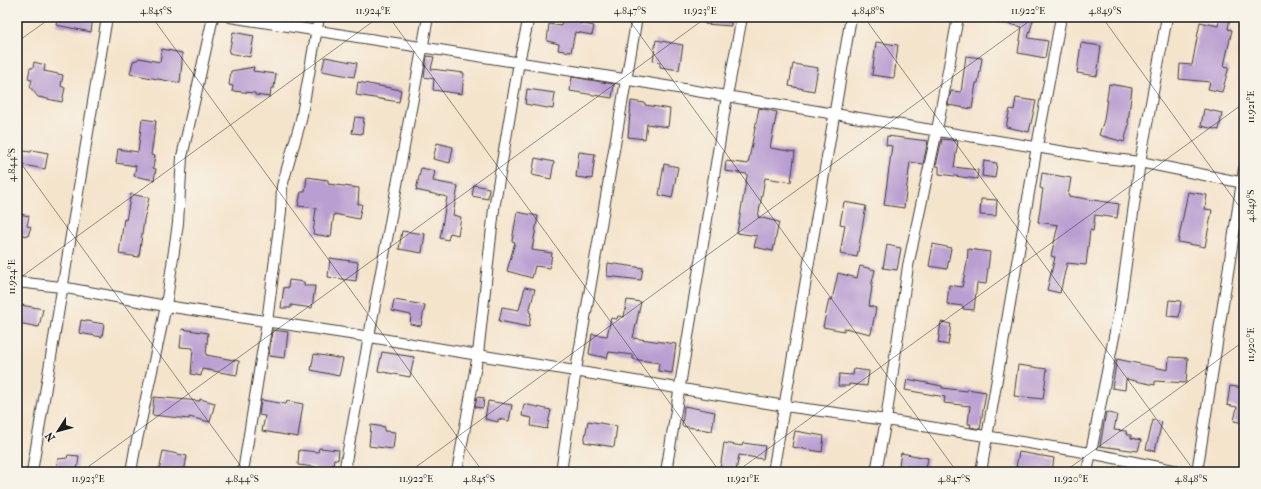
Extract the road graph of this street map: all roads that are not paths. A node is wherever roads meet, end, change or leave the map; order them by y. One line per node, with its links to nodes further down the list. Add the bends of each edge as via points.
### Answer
1 (106, 17): 25 (street)
2 (213, 17): 26 (street, via 182,157 178,223)
3 (230, 17): 13 (street)
4 (319, 17): 13 (street)
5 (428, 17): 14 (street)
6 (529, 17): 15 (street)
7 (637, 17): 16 (street)
8 (742, 17): 17 (street)
9 (851, 17): 18 (street)
10 (958, 17): 19 (street)
11 (1061, 17): 20 (street)
12 (1166, 17): 21 (street)
13 (316, 31): 14 (street); 27 (street, via 301,120 282,186)
14 (423, 48): 15 (street); 28 (street)
15 (519, 62): 16 (street); 29 (street, via 494,209)
16 (626, 79): 17 (street); 30 (street)
17 (727, 96): 18 (street); 31 (street)
18 (834, 115): 19 (street); 32 (street)
19 (936, 130): 20 (street); 33 (street, via 908,266)
20 (1037, 146): 21 (street); 34 (street)
21 (1140, 162): 23 (street); 35 (street, via 1120,307)
22 (1244, 169): 23 (street)
23 (1243, 183): 48 (street)
24 (17, 282): 25 (street)
25 (61, 287): 26 (street); 36 (street)
26 (166, 306): 27 (street); 37 (street)
27 (267, 322): 28 (street); 38 (street)
28 (370, 336): 29 (street); 39 (street)
29 (478, 354): 30 (street); 40 (street)
30 (576, 370): 31 (street); 41 (street)
31 (680, 388): 32 (street); 42 (street)
32 (785, 406): 33 (street); 43 (street)
33 (886, 420): 34 (street); 44 (street)
34 (986, 436): 35 (street); 45 (street)
35 (1090, 453): 46 (street); 47 (street)
36 (32, 472)
37 (131, 472)
38 (243, 472)
39 (344, 472)
40 (457, 472)
41 (561, 472)
42 (666, 472)
43 (773, 472)
44 (876, 472)
45 (981, 472)
46 (1087, 472)
47 (1183, 472)
48 (1197, 472)

